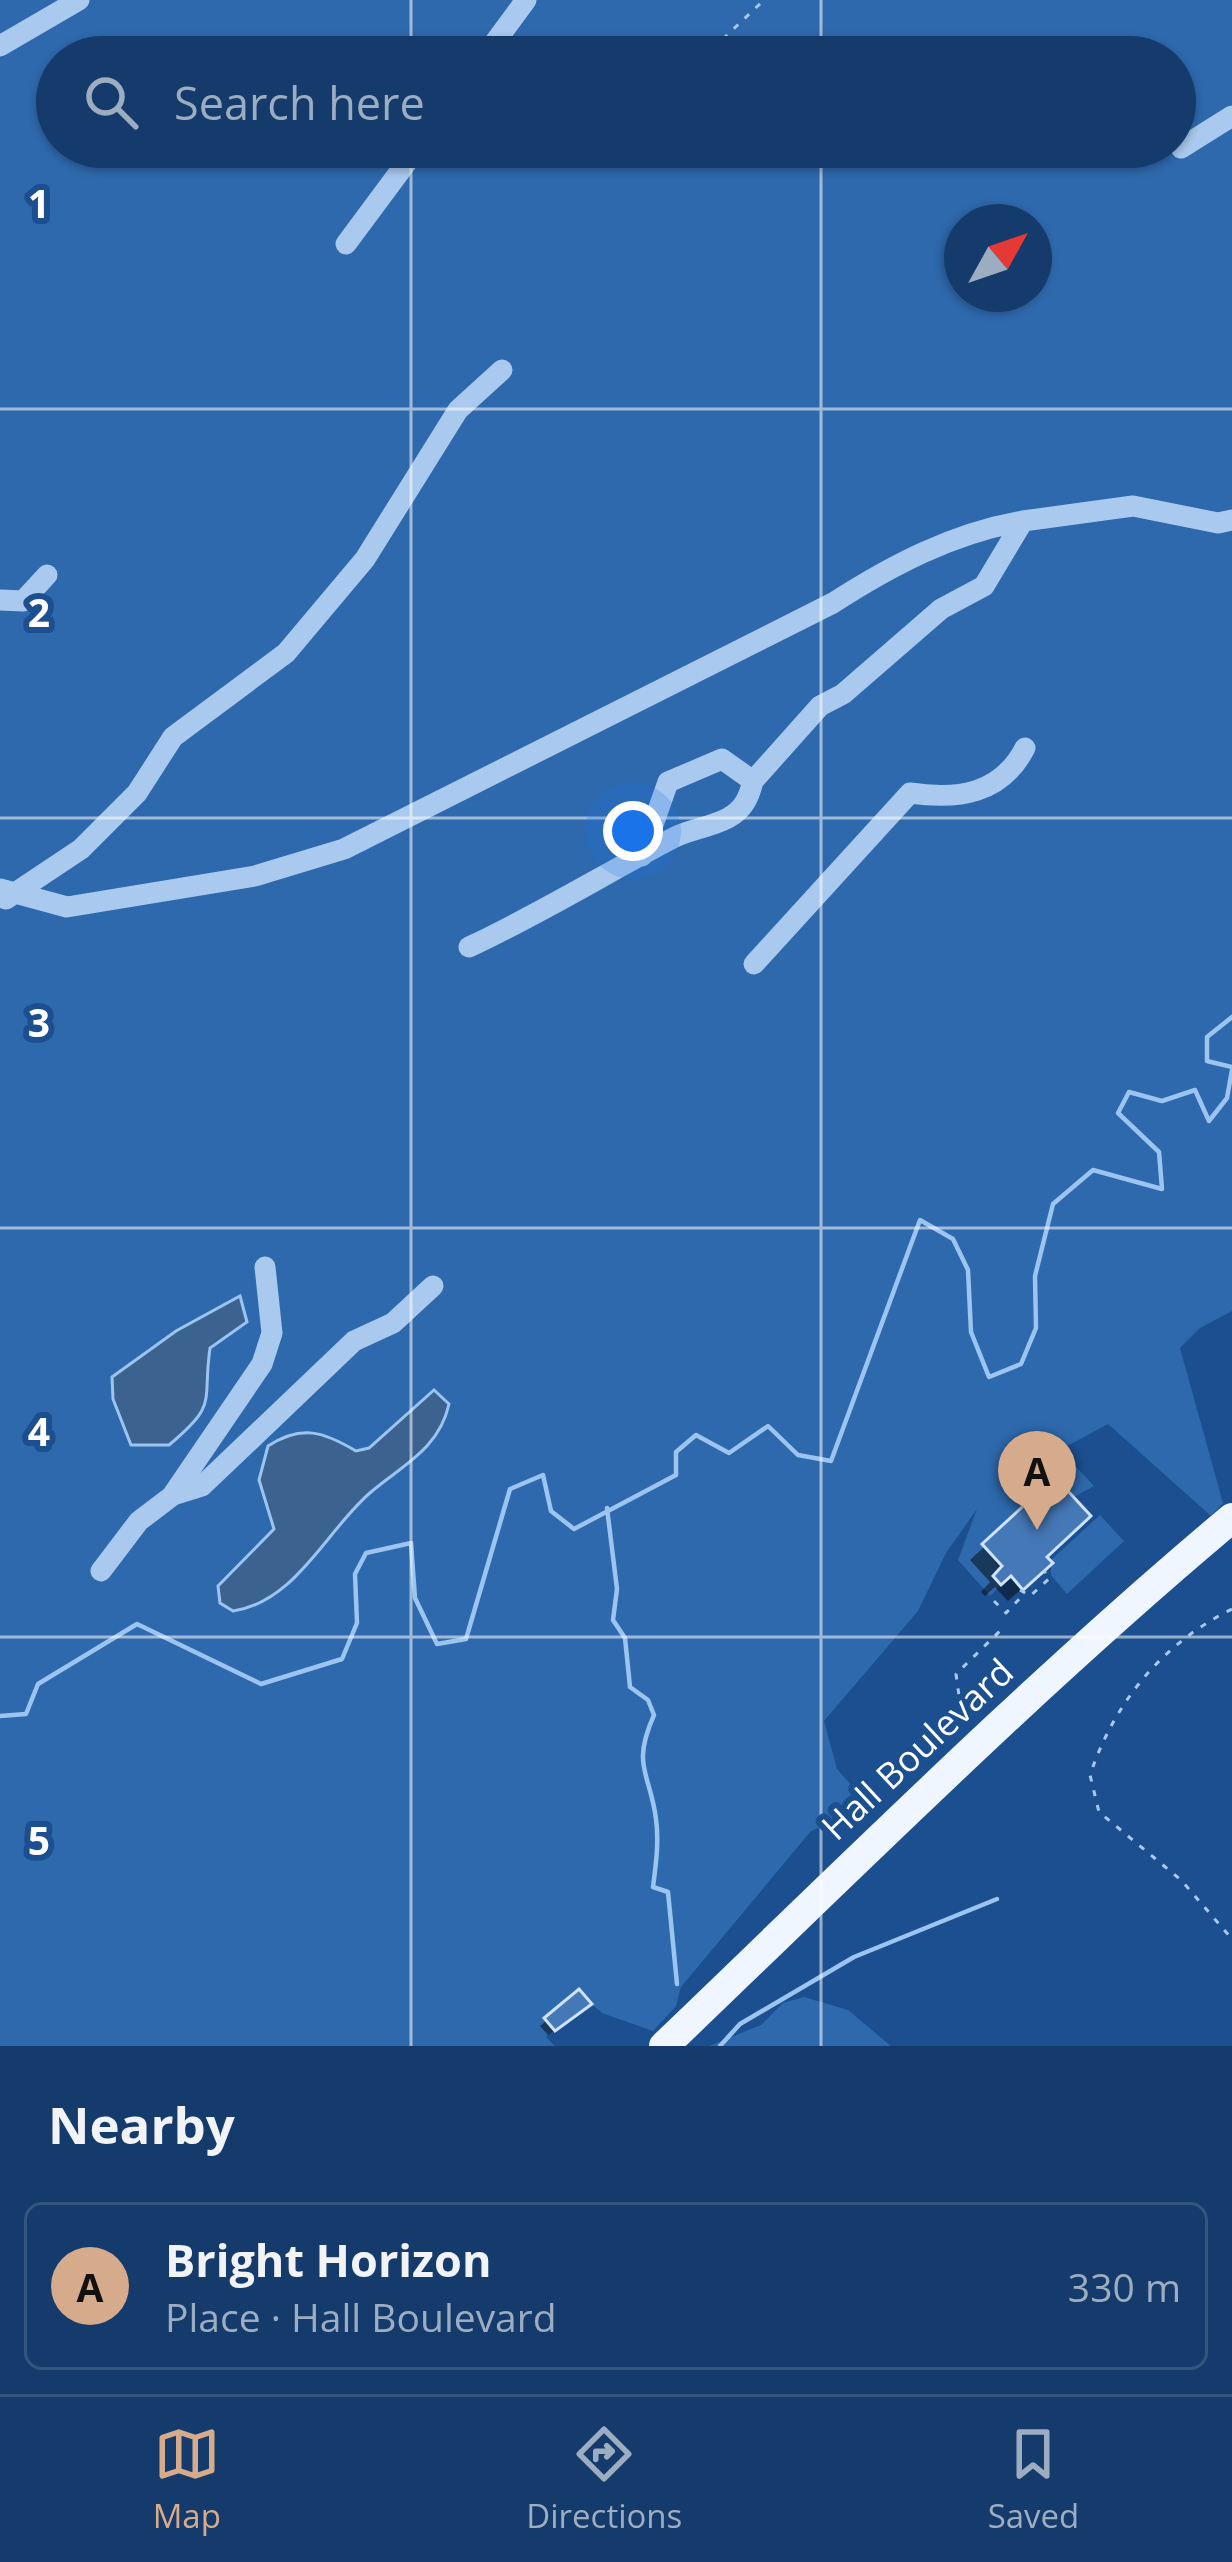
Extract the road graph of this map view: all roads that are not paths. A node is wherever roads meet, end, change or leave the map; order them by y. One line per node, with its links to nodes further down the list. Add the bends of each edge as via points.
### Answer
1 (80, 0): 4 (lane)
2 (526, 0): 3 (lane)
3 (499, 36)
4 (0, 46)
5 (1232, 116): 6 (lane)
6 (1196, 138)
7 (402, 168): 8 (lane)
8 (346, 244)
9 (502, 370): 17 (lane, via 458,410 365,559 286,653 173,737 137,794 81,848)
10 (1024, 520): 11 (lane, via 1133,506); 15 (lane, via 984,586 941,609 820,706); 17 (lane, via 901,560 833,603 344,849 255,876 68,907)
11 (1232, 520)
12 (47, 575): 13 (lane, via 23,601)
13 (0, 600)
14 (1025, 748): 19 (lane, via 992,787 961,796 910,793)
15 (753, 781): 16 (lane, via 748,800 730,817); 16 (lane, via 722,759 668,782)
16 (643, 856): 18 (lane)
17 (4, 896)
18 (469, 947)
19 (754, 964)
20 (265, 1267): 22 (lane, via 272,1333 262,1364)
21 (433, 1286): 22 (lane, via 393,1323 354,1341 202,1486)
22 (172, 1496): 24 (lane, via 139,1521)
23 (1232, 1518): 25 (main road, Hall Boulevard, via 1122,1610)
24 (101, 1571)
25 (664, 2046)

